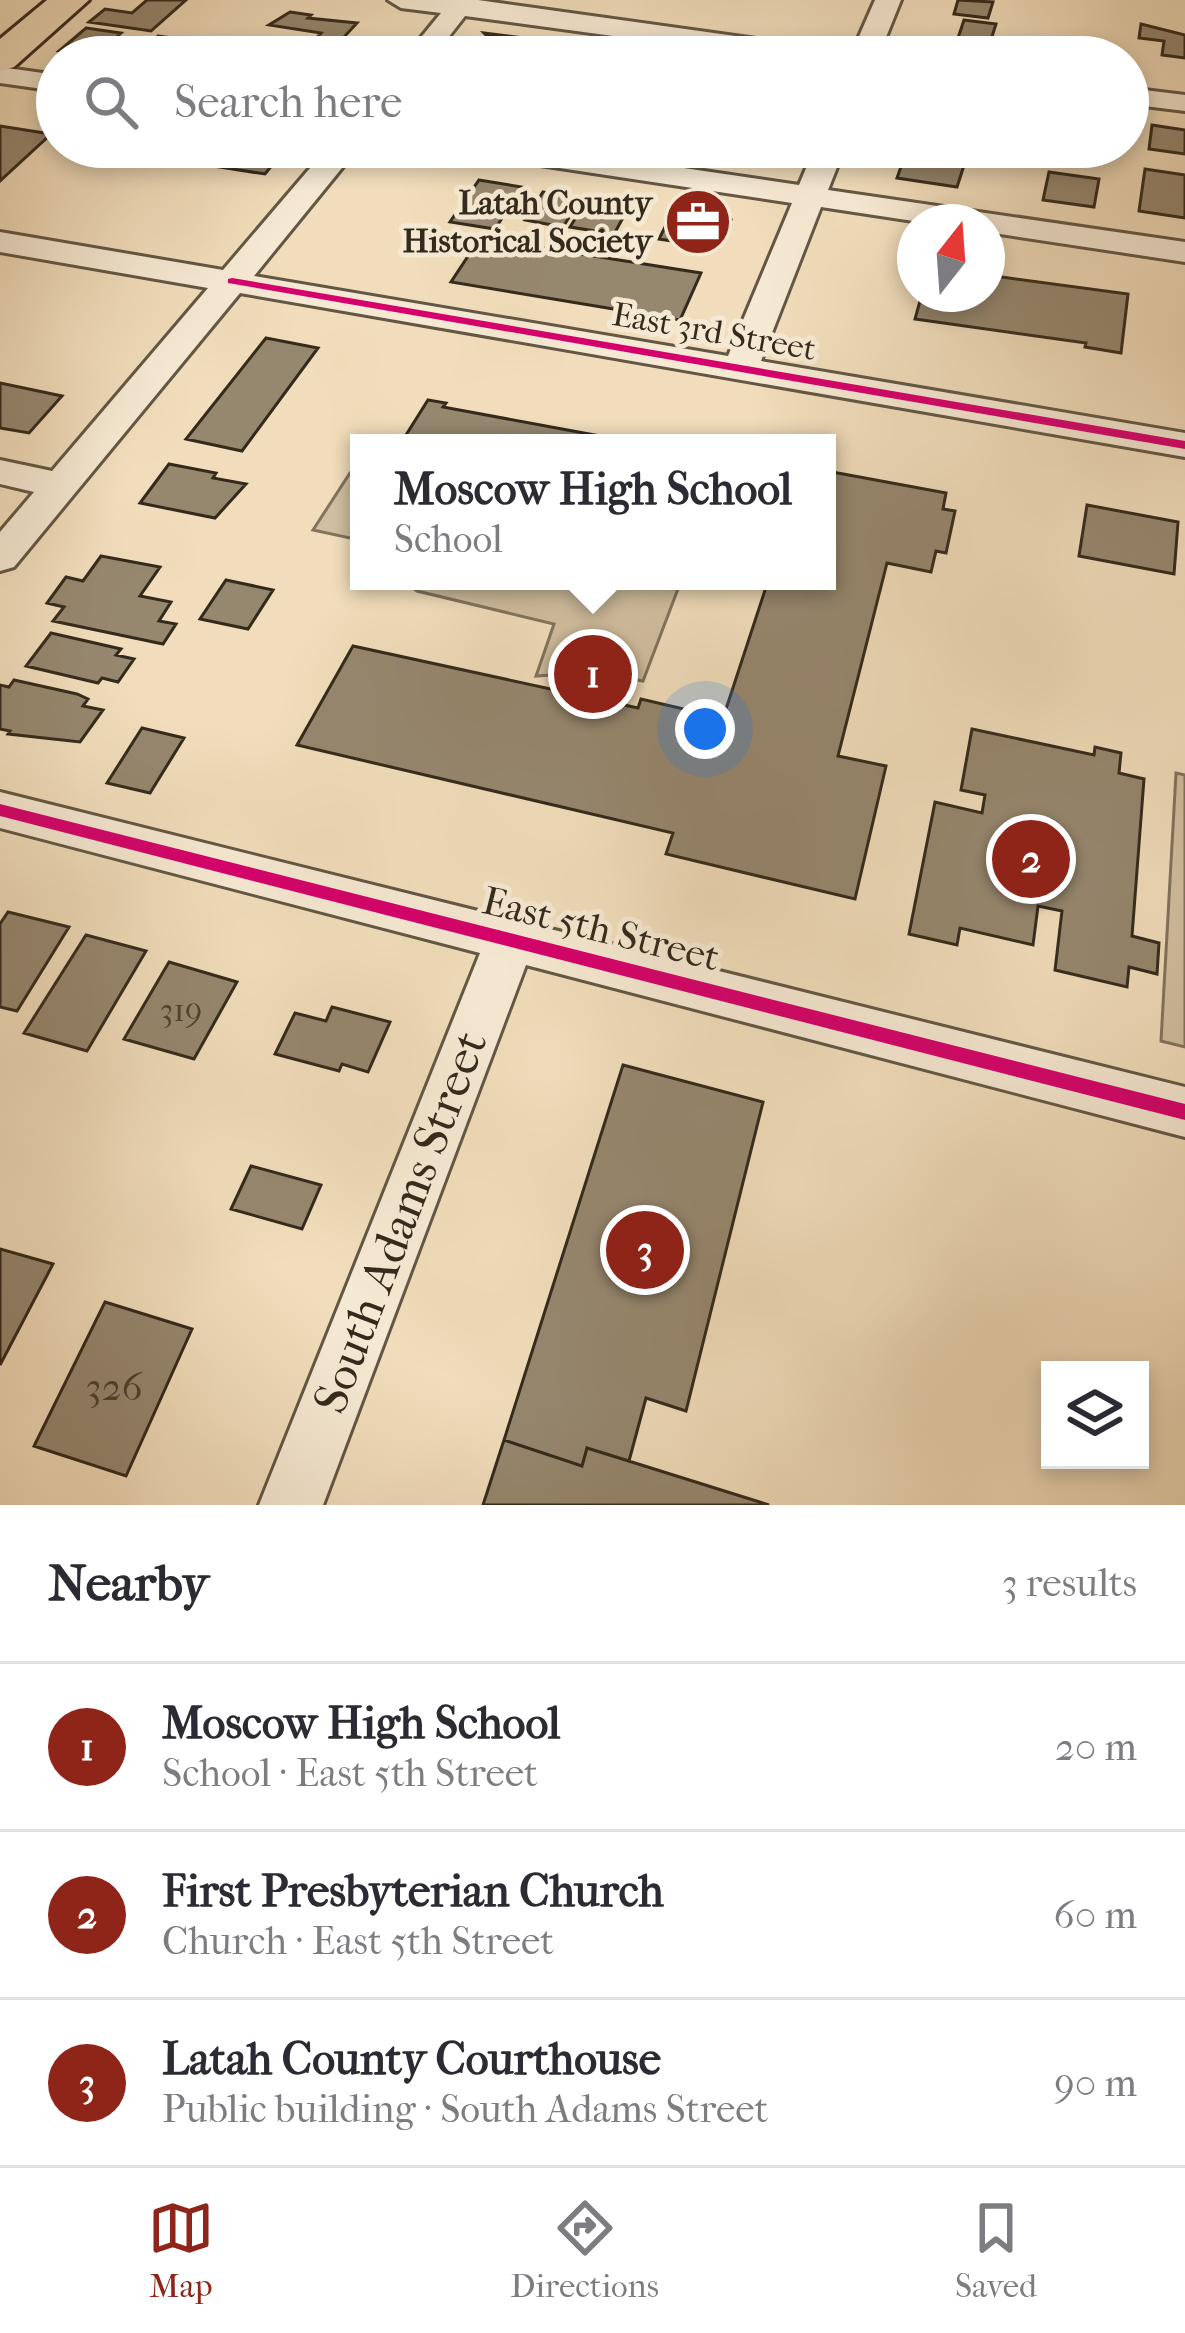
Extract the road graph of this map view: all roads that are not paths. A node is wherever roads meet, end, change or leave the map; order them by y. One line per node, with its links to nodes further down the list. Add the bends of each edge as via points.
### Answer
1 (70, 0): 8 (highway)
2 (401, 0): 4 (street)
3 (888, 0): 7 (street)
4 (462, 4): 5 (street); 6 (street)
5 (435, 36)
6 (684, 36)
7 (872, 36)
8 (0, 59)
9 (0, 75): 10 (street)
10 (36, 80)
11 (1149, 98): 12 (street)
12 (1185, 103)
13 (326, 168): 21 (street)
14 (622, 168): 16 (street)
15 (822, 168): 16 (street)
16 (812, 196): 17 (street); 22 (street)
17 (897, 209)
18 (1005, 225): 20 (street)
19 (0, 242): 21 (street, East 3rd Street)
20 (1185, 252)
21 (232, 281): 22 (street, East 3rd Street); 25 (street)
22 (742, 367): 23 (street, East 3rd Street)
23 (1185, 445)
24 (0, 472): 25 (street)
25 (60, 485): 26 (street)
26 (0, 558)
27 (0, 810): 28 (street, East 5th Street)
28 (510, 940): 29 (street, East 5th Street); 30 (street, South Adams Street)
29 (1185, 1112)
30 (291, 1505)

